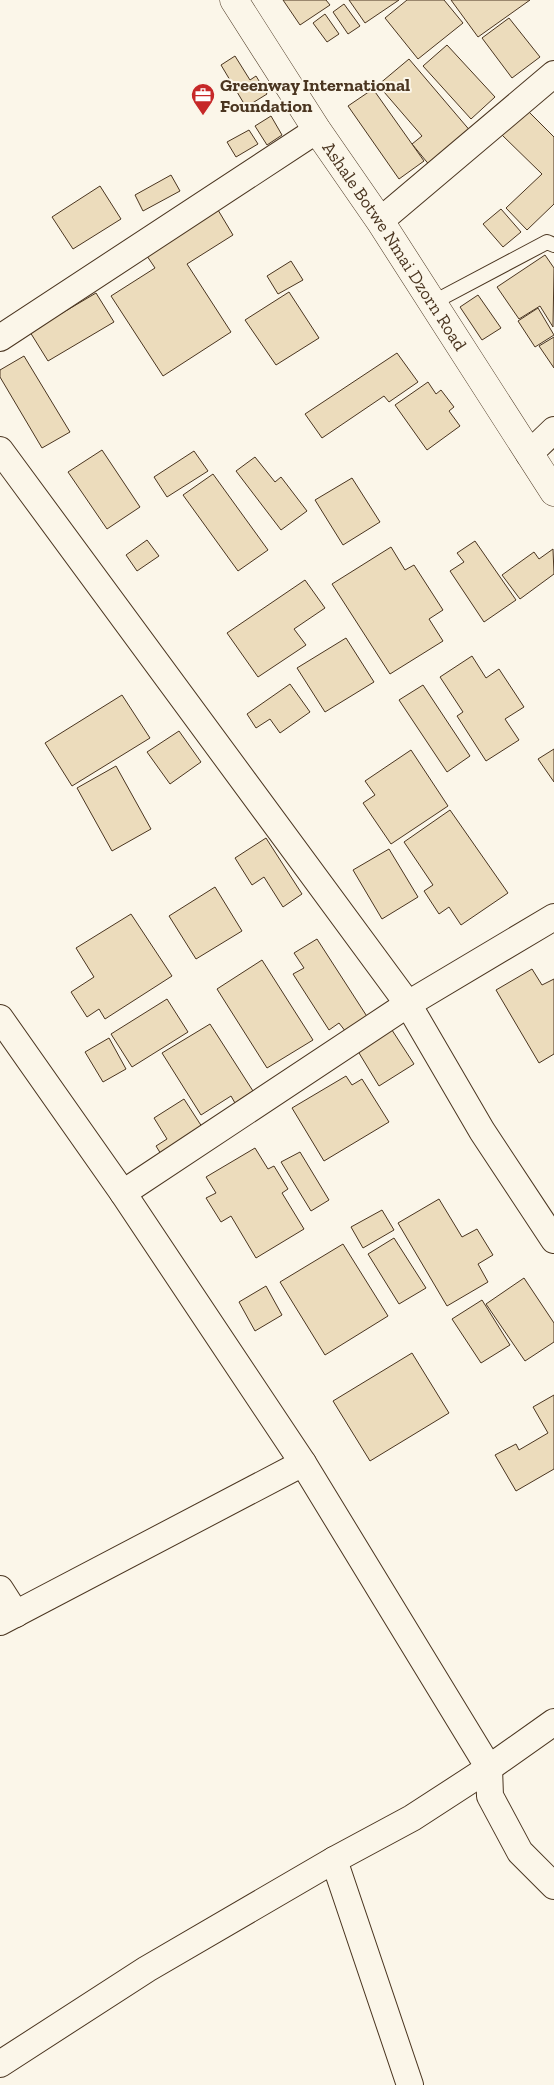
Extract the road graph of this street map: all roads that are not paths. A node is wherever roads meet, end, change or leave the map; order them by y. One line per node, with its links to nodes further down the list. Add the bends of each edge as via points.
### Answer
1 (234, 0): 3 (main road, Ashale Botwe Nmai Dzorn Road)
2 (554, 74): 4 (street)
3 (317, 130): 4 (main road, Ashale Botwe Nmai Dzorn Road); 7 (street)
4 (380, 221): 6 (main road, Ashale Botwe Nmai Dzorn Road)
5 (554, 245): 6 (lane, via 547,242)
6 (432, 303): 10 (main road, Ashale Botwe Nmai Dzorn Road)
7 (0, 338)
8 (554, 430): 10 (street)
9 (0, 450): 13 (street)
10 (529, 454): 11 (main road, Ashale Botwe Nmai Dzorn Road)
11 (554, 492)
12 (554, 917): 13 (street)
13 (408, 1004): 15 (street); 16 (street, via 482,1131)
14 (0, 1018): 15 (street)
15 (123, 1193): 17 (street)
16 (554, 1240)
17 (303, 1464): 19 (street); 21 (street)
18 (0, 1589): 19 (street)
19 (8, 1618)
20 (554, 1722): 21 (street)
21 (490, 1768): 22 (street, via 412,1818); 23 (street, via 490,1796 520,1852)
22 (334, 1860): 24 (street, via 147,1969); 25 (street)
23 (554, 1886)
24 (0, 2064)
25 (410, 2085)

